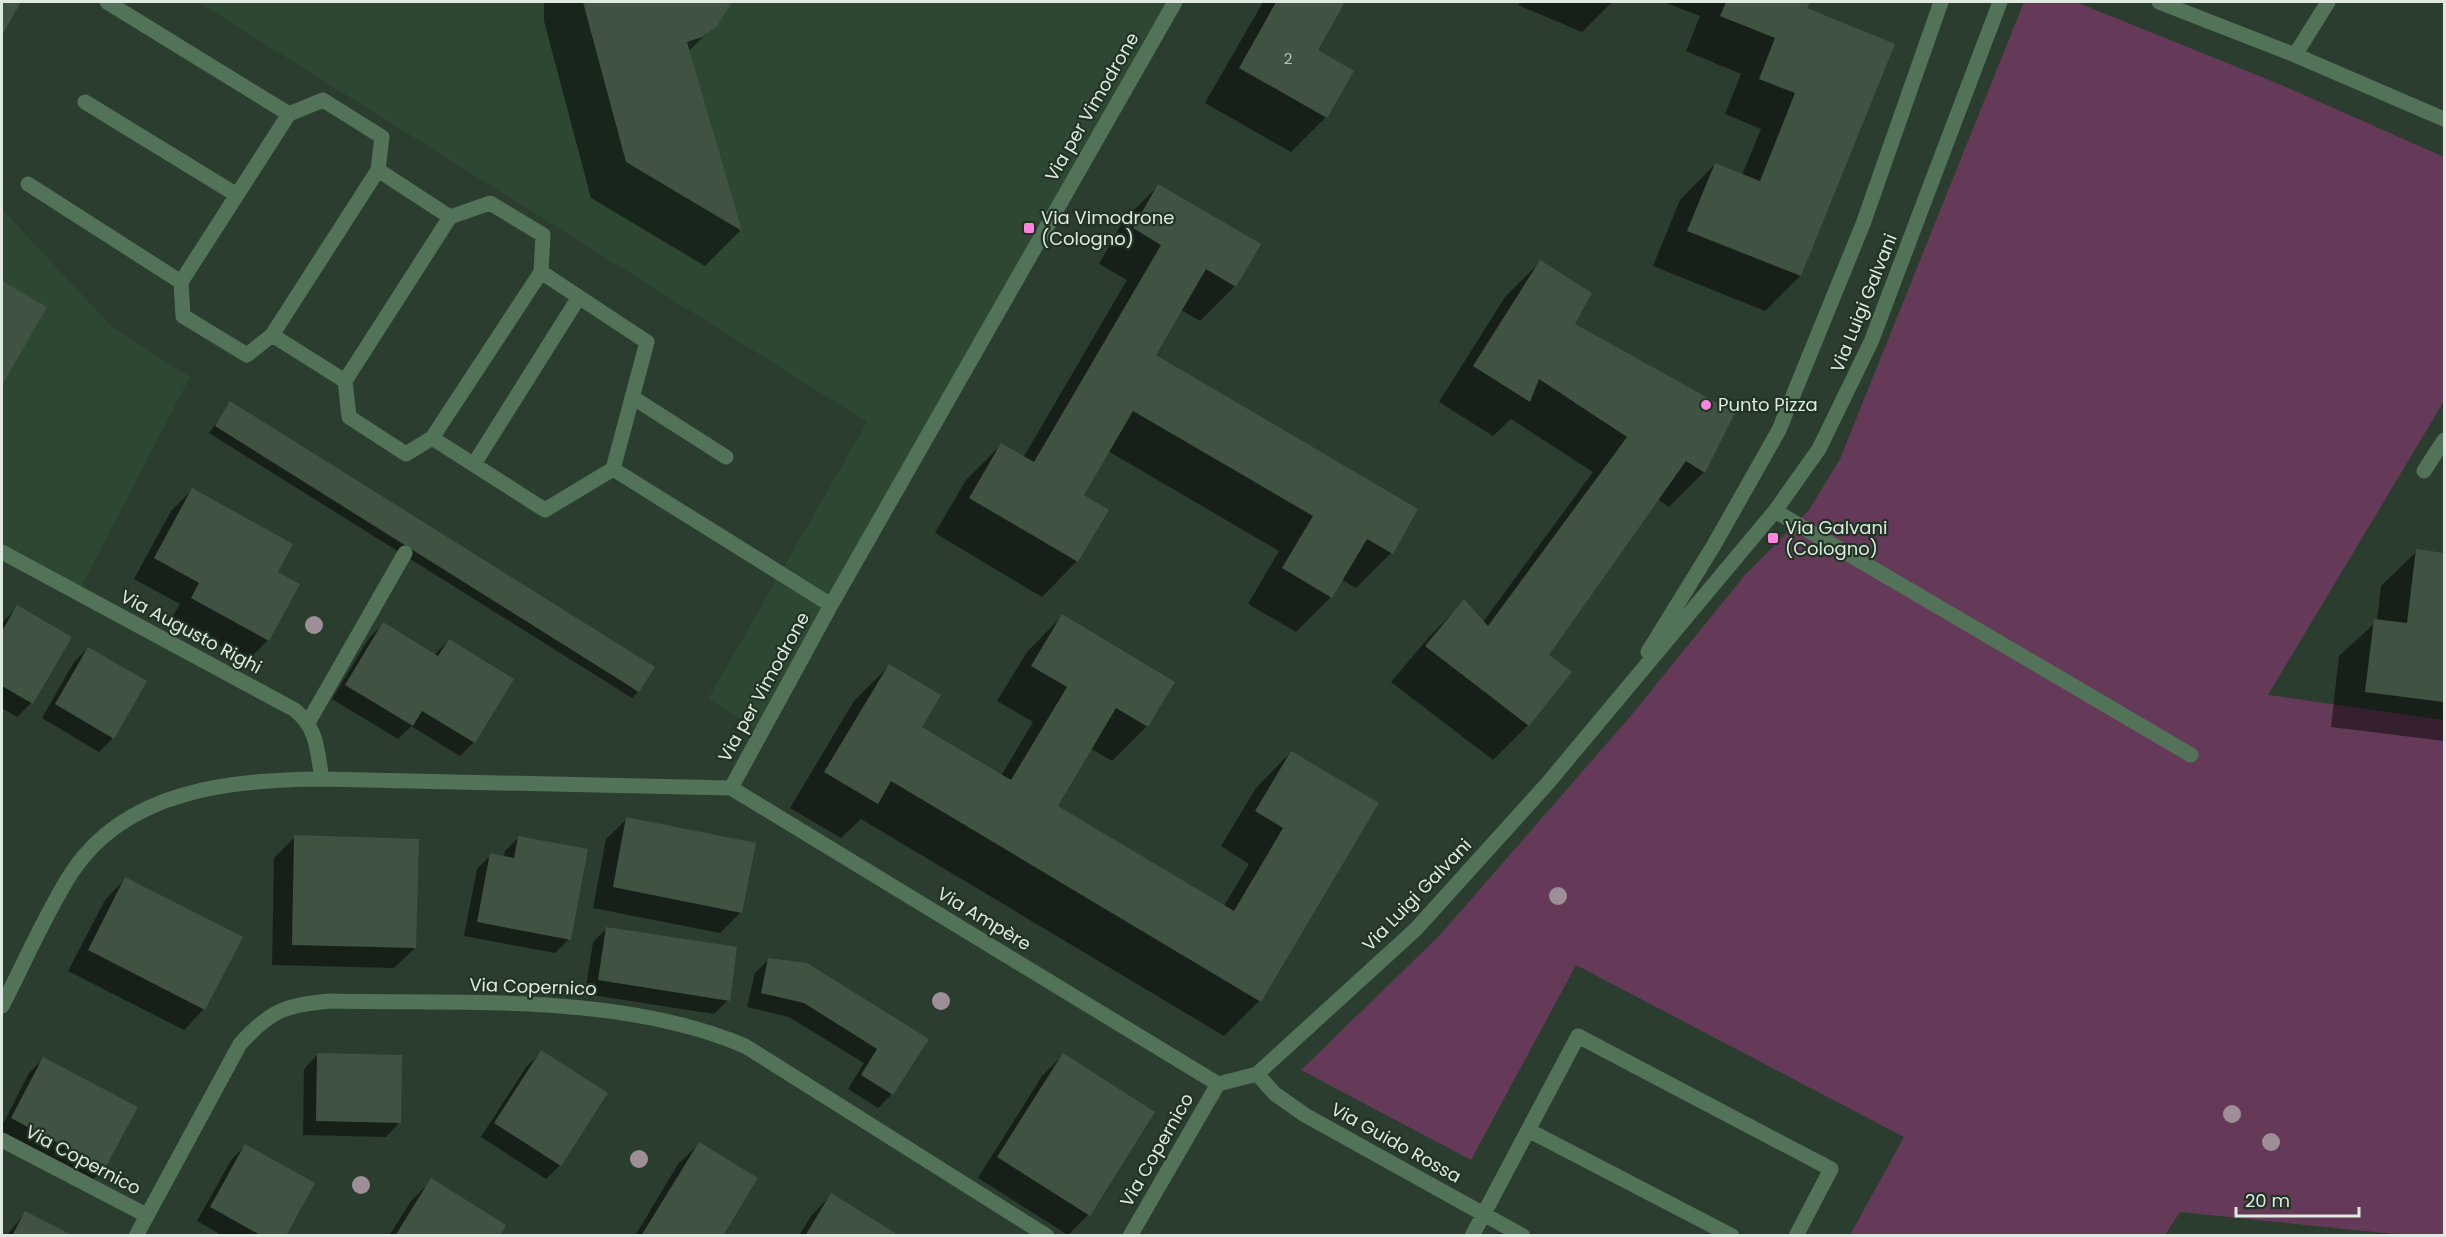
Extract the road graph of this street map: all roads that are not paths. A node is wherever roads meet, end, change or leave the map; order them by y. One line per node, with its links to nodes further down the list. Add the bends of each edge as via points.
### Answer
1 (107, 2): 9 (street)
2 (1175, 2): 30 (street, Via per Vimodrone)
3 (1941, 2): 31 (street, Via Luigi Galvani, via 1863,224 1779,430 1714,545)
4 (2000, 2): 27 (street, Via Luigi Galvani, via 1871,342 1819,449)
5 (2159, 2): 7 (street)
6 (2328, 2): 7 (street)
7 (2295, 55): 10 (street)
8 (85, 102): 13 (street)
9 (289, 114): 11 (street, via 323,100 333,106 382,137); 13 (street)
10 (2445, 120)
11 (378, 170): 14 (street); 18 (street)
12 (28, 184): 16 (street)
13 (237, 195): 16 (street)
14 (450, 217): 15 (street, via 490,202 543,236); 19 (street)
15 (541, 272): 17 (street); 21 (street)
16 (181, 282): 18 (street, via 183,316 247,355)
17 (579, 297): 20 (street, via 647,342); 24 (street)
18 (272, 335): 19 (street)
19 (345, 381): 21 (street, via 349,417 406,454)
20 (632, 397): 23 (street); 25 (street)
21 (432, 438): 24 (street)
22 (2445, 440): 26 (street)
23 (726, 457)
24 (474, 464): 25 (street, via 545,510)
25 (613, 469): 30 (street)
26 (2424, 471)
27 (1775, 511): 31 (street, Via Luigi Galvani); 33 (street)
28 (2, 552): 32 (street, Via Augusto Righi)
29 (405, 553): 32 (street)
30 (831, 605): 35 (street, Via per Vimodrone)
31 (1618, 700): 37 (street, Via Luigi Galvani, via 1416,928)
32 (309, 721): 34 (street)
33 (2191, 755)
34 (322, 778): 35 (street, Via per Vimodrone); 36 (street, Via per Vimodrone, via 219,786 146,808 118,824 72,872)
35 (731, 788): 38 (street, Via Ampère)
36 (2, 1006)
37 (1257, 1074): 38 (street, Via Luigi Galvani); 41 (street, Via Guido Rossa, via 1275,1094 1305,1115)
38 (1218, 1084): 45 (street, Via Copernico)
39 (1528, 1130): 41 (street); 48 (street); 49 (street, via 1578,1036 1831,1169)
40 (2, 1140): 42 (street, Via Copernico)
41 (1484, 1214): 46 (street); 47 (street, Via Guido Rossa)
42 (146, 1215): 43 (street, Via Copernico); 44 (street, Via Copernico, via 240,1044 264,1018 299,1004 331,1001 589,1007 714,1032 745,1046)
43 (136, 1236)
44 (1047, 1236)
45 (1130, 1236)
46 (1472, 1236)
47 (1523, 1236)
48 (1732, 1236)
49 (1796, 1236)

